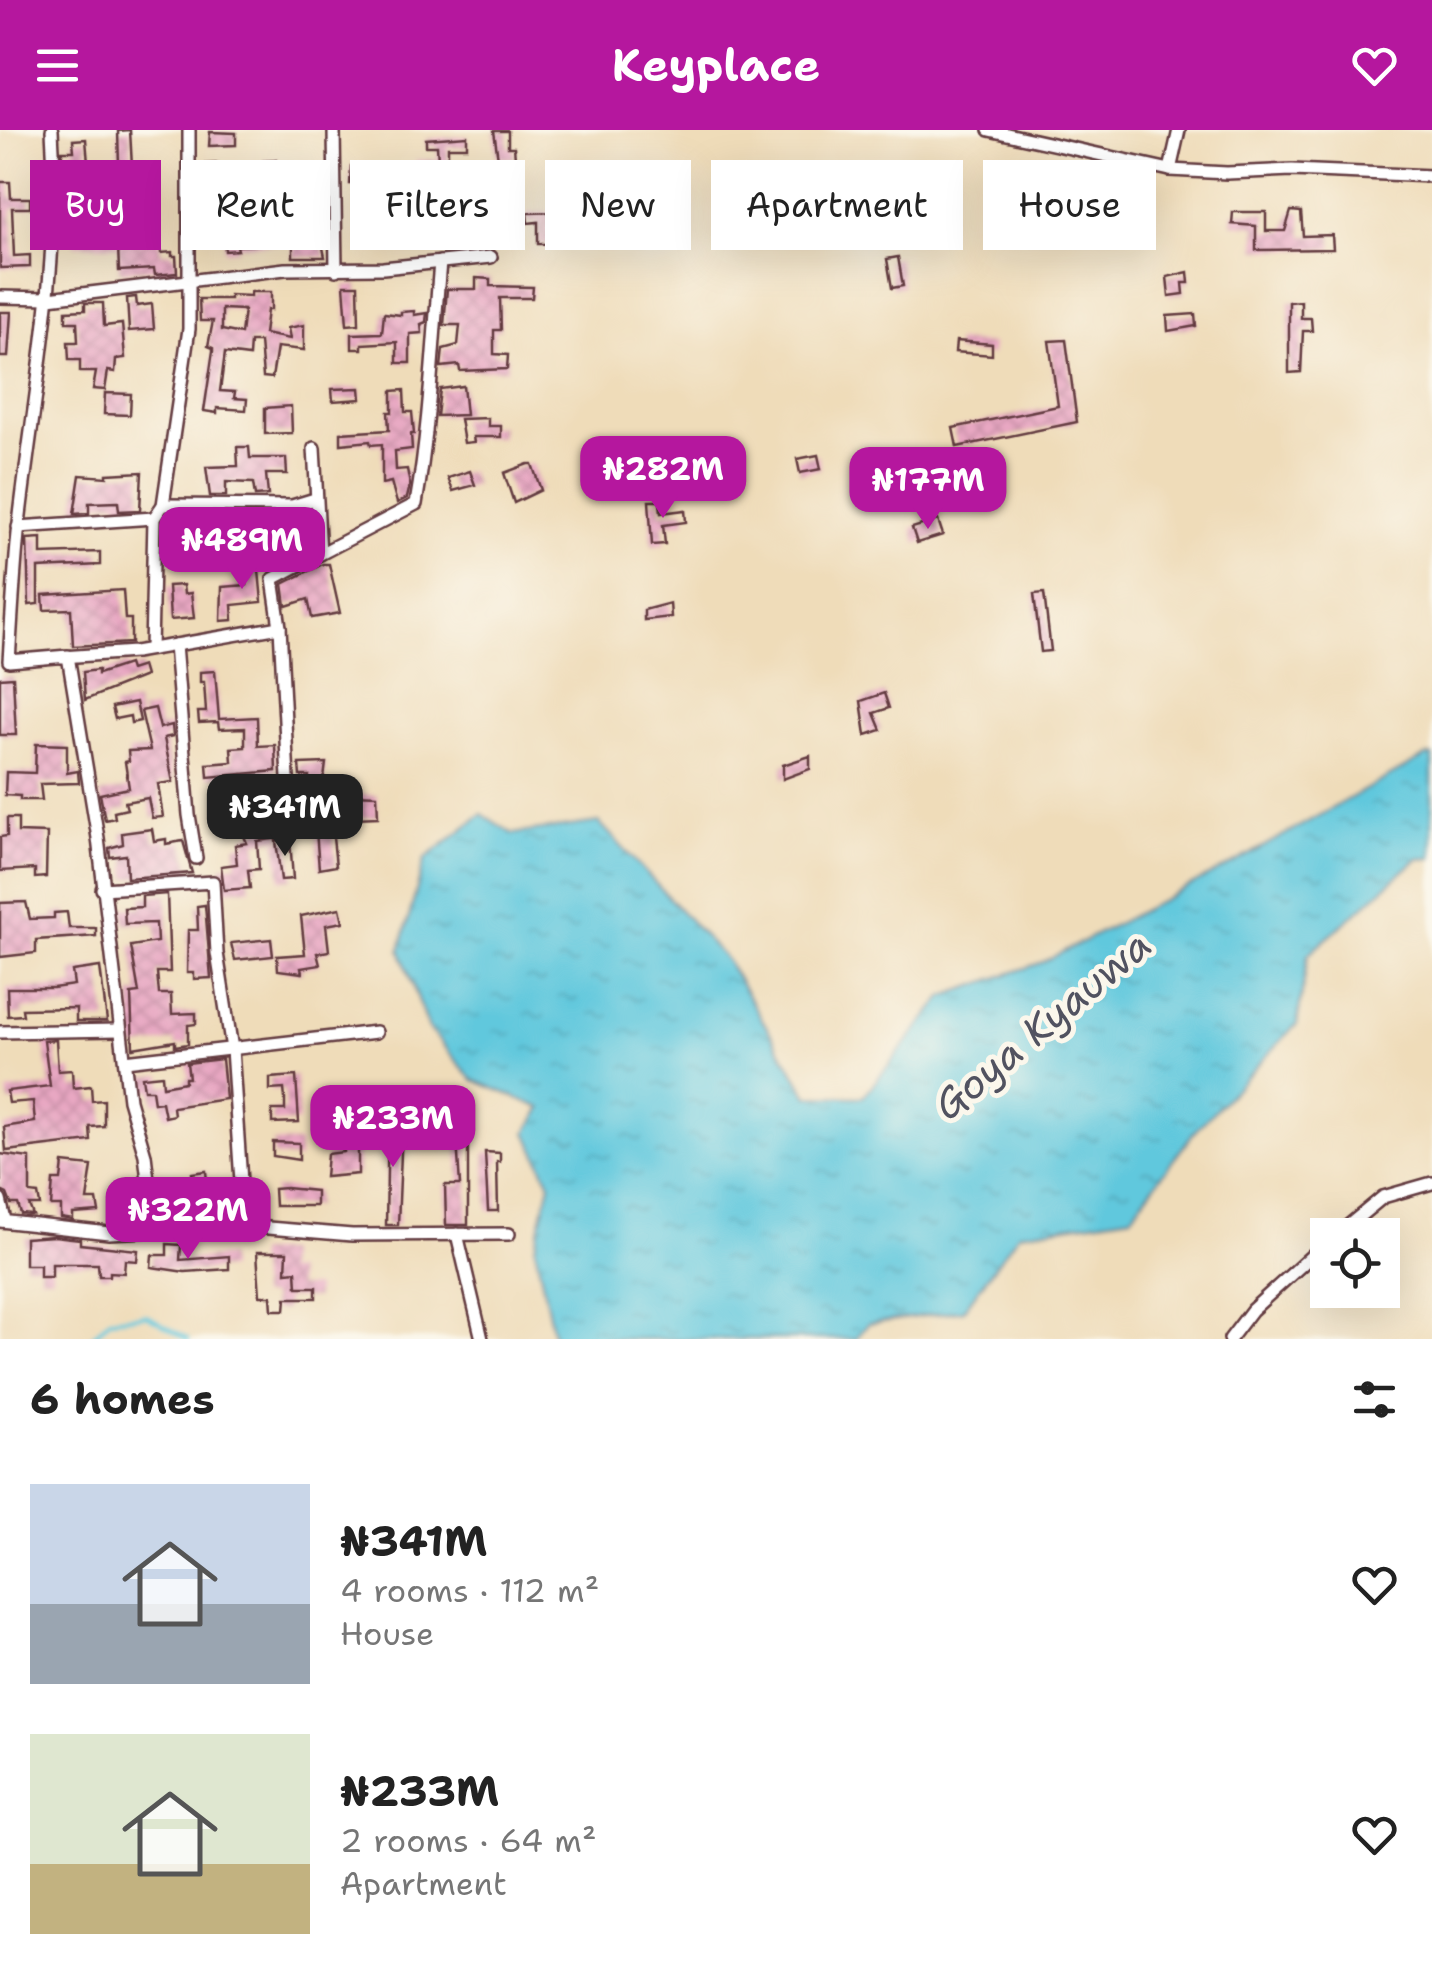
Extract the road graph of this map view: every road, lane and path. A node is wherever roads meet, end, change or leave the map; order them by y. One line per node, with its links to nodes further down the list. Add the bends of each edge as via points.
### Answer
1 (52, 130): 13 (street)
2 (189, 130): 11 (street)
3 (334, 130): 10 (street)
4 (989, 130): 6 (street)
5 (1179, 130): 6 (street)
6 (1170, 170): 7 (street)
7 (1432, 176)
8 (491, 257): 9 (street)
9 (440, 262): 10 (street); 19 (street, via 428,436 416,504)
10 (336, 270): 11 (street)
11 (189, 280): 13 (street); 16 (street)
12 (0, 297): 13 (street)
13 (49, 298): 18 (street)
14 (314, 448): 15 (street)
15 (315, 499): 16 (street, via 292,506); 19 (street)
16 (162, 505): 17 (street)
17 (154, 518): 18 (street); 22 (street)
18 (18, 528): 23 (street, via 9,661)
19 (320, 554): 20 (street, via 274,579)
20 (280, 627): 21 (street); 25 (street, via 290,816)
21 (175, 645): 22 (street); 26 (street)
22 (151, 649): 23 (street)
23 (68, 656): 24 (street); 27 (street)
24 (0, 664)
25 (349, 811)
26 (196, 858)
27 (102, 888): 28 (street); 31 (street, via 213,882)
28 (120, 1030): 29 (street); 32 (street)
29 (0, 1032)
30 (376, 1032): 31 (street)
31 (232, 1048): 32 (street); 37 (street)
32 (125, 1061): 38 (street)
33 (1432, 1183): 35 (street, via 1383,1197)
34 (0, 1200): 36 (street)
35 (1358, 1218)
36 (2, 1220): 38 (street, via 109,1233)
37 (244, 1226): 38 (street); 39 (street)
38 (154, 1230)
39 (457, 1234): 40 (street); 42 (street)
40 (509, 1234)
41 (1310, 1257): 43 (street)
42 (482, 1339)
43 (1230, 1339)

